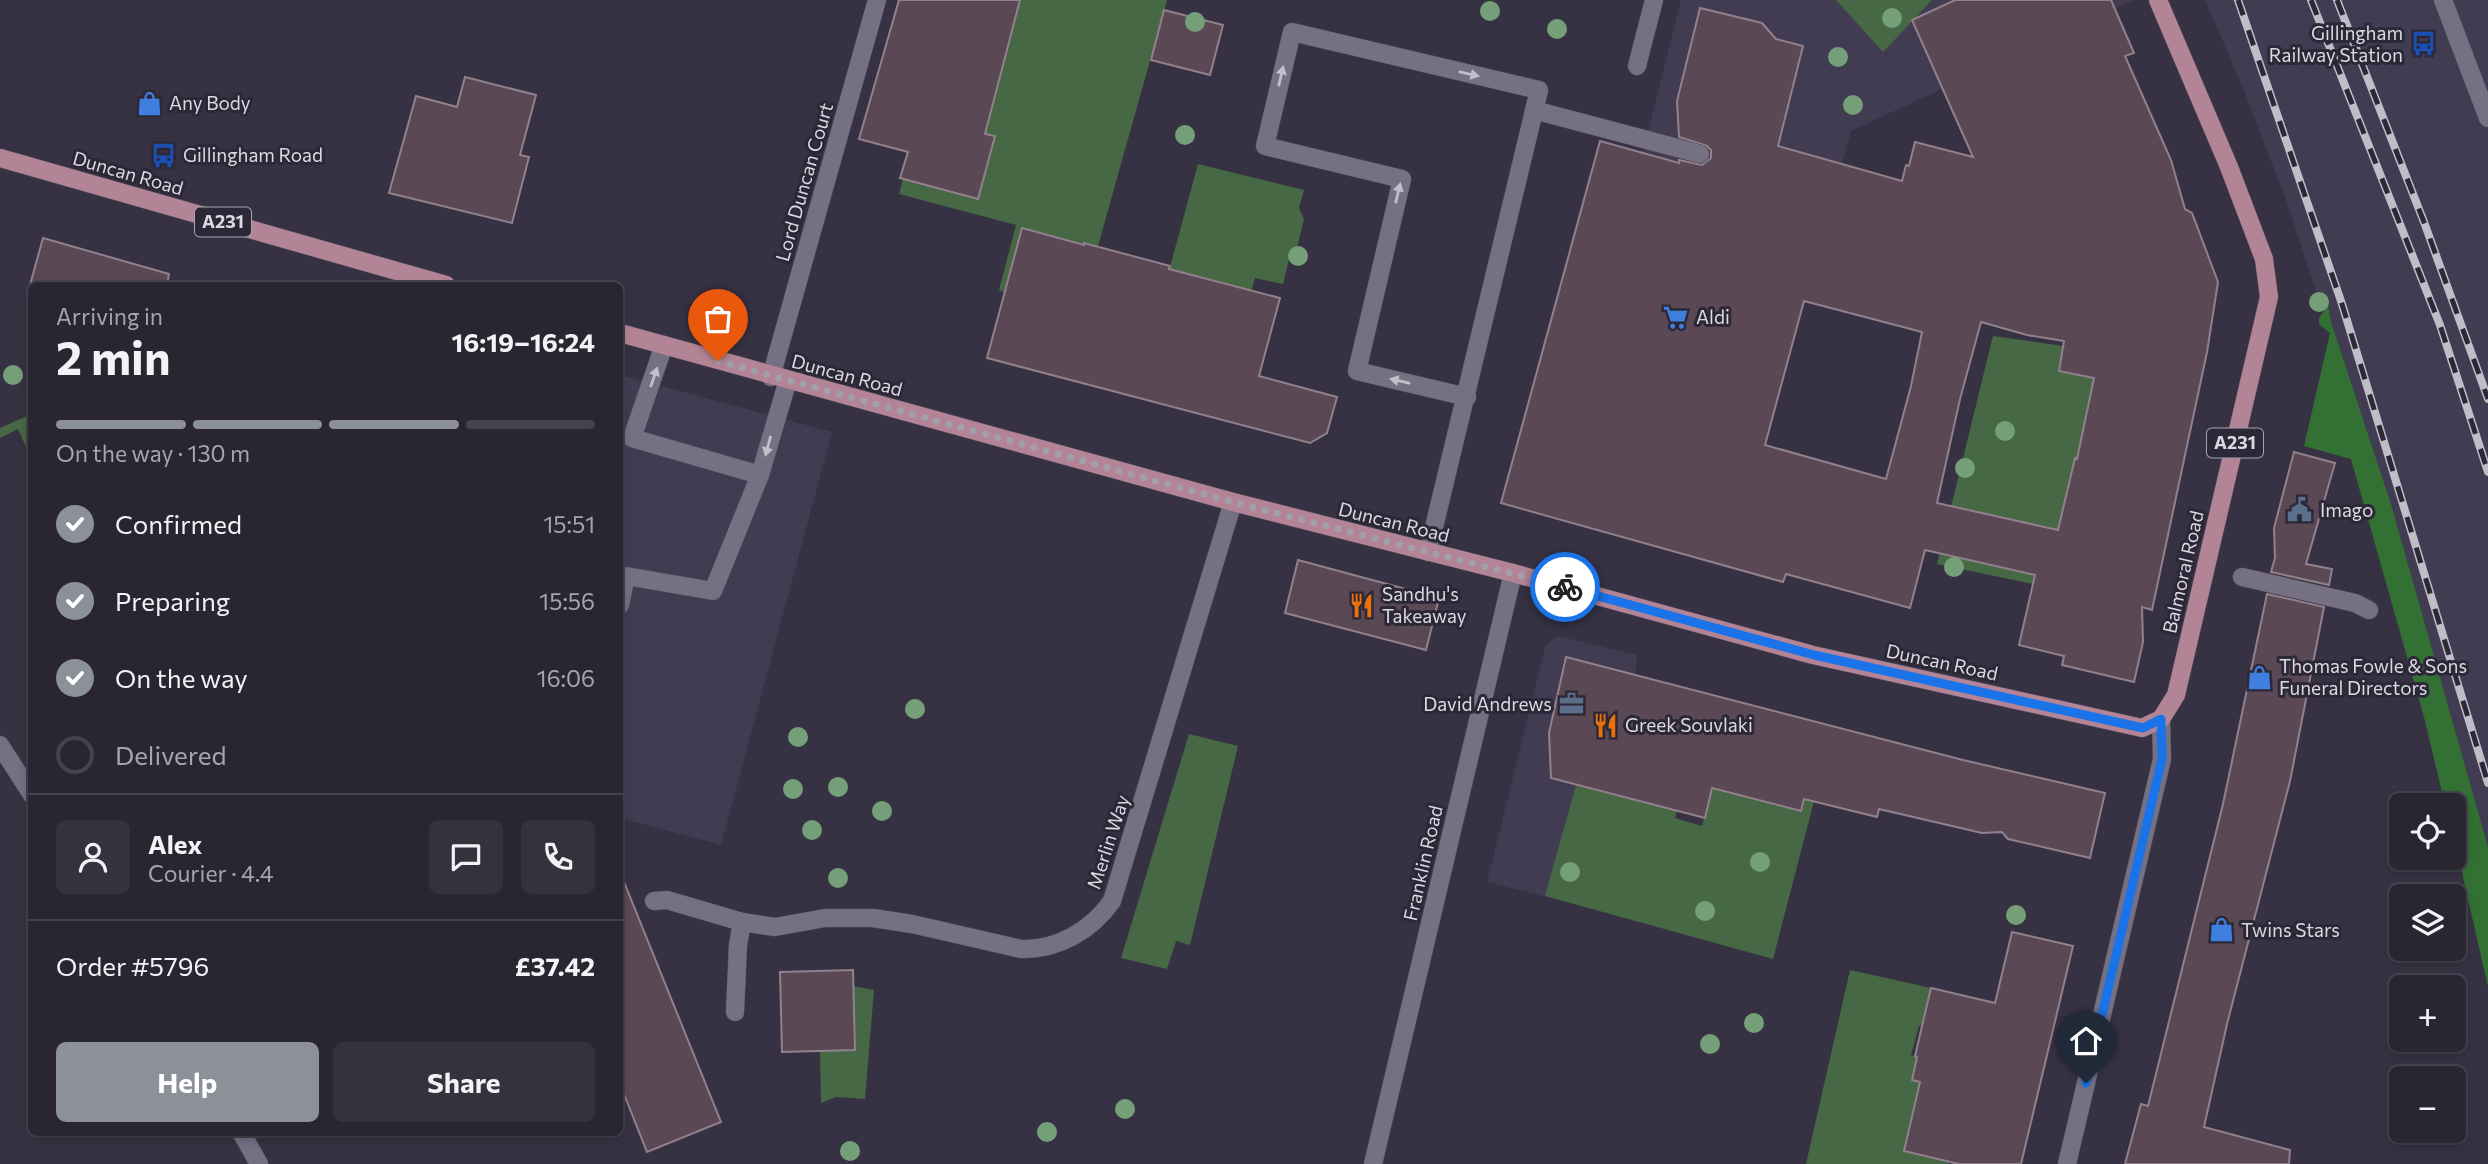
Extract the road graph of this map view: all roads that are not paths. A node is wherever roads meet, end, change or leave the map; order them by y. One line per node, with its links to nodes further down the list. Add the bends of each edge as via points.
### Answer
1 (877, 0): 13 (street, Lord Duncan Court)
2 (1654, 0): 5 (street)
3 (2158, 0): 22 (main road, Balmoral Road / A231, via 2264,259 2269,297 2176,695)
4 (2443, 0): 7 (street)
5 (1637, 66)
6 (1534, 110): 8 (street); 14 (street); 14 (street, one-way to 6, via 1357,371 1402,179 1265,146 1292,32 1539,90)
7 (2488, 118)
8 (1700, 154)
9 (0, 158): 10 (main road, Duncan Road / A231)
10 (435, 282)
11 (623, 334): 12 (main road, Duncan Road)
12 (664, 345): 13 (main road, Duncan Road); 15 (street, one-way to 12, via 632,438)
13 (779, 378): 15 (street, Lord Duncan Court, one-way to 15); 16 (main road, Duncan Road)
14 (1467, 397): 17 (street)
15 (760, 475): 20 (street, Lord Duncan Court, via 713,591 626,576)
16 (1233, 502): 17 (main road, Duncan Road); 26 (street, Merlin Way, via 1112,901 1091,926 1034,950 873,918 825,918 775,927)
17 (1429, 552): 18 (main road, Duncan Road)
18 (1513, 573): 22 (main road, Duncan Road, via 1814,655 2143,728); 30 (street, Franklin Road)
19 (2242, 577): 21 (street)
20 (623, 590)
21 (2370, 610)
22 (2161, 719): 31 (street, Balmoral Road, via 2162,759)
23 (0, 745): 24 (street)
24 (28, 789)
25 (654, 901): 26 (street, Merlin Way, via 667,900)
26 (742, 922): 27 (street)
27 (735, 1012)
28 (243, 1136): 29 (street)
29 (259, 1164)
30 (1373, 1164)
31 (2067, 1164)

